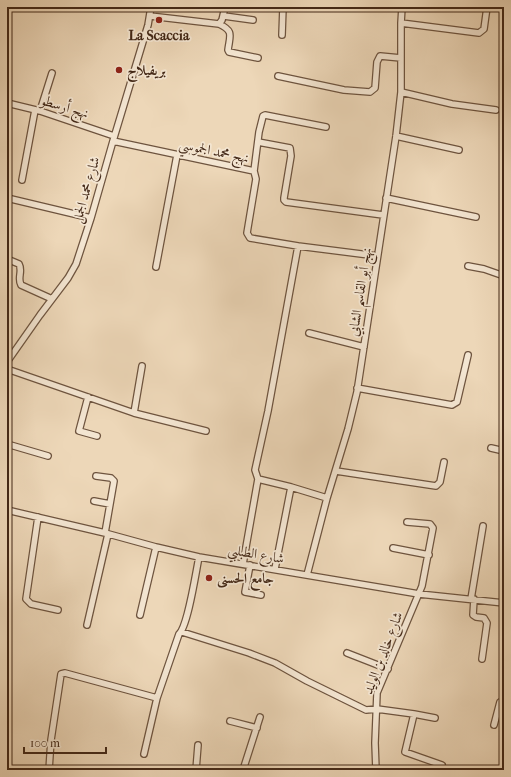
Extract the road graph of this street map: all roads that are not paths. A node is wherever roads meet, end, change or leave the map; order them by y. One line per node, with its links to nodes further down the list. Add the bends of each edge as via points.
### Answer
1 (151, 7): 6 (street, شارع محمد الجمل)
2 (225, 7): 7 (street)
3 (283, 7): 11 (street)
4 (402, 7): 9 (street, نهج أبو القاسم الشابي)
5 (487, 7): 9 (street, via 484,29 479,33)
6 (150, 16): 10 (street); 22 (street, شارع محمد الجمل)
7 (224, 16): 8 (street); 10 (street)
8 (253, 20)
9 (401, 23): 13 (street, نهج أبو القاسم الشابي)
10 (218, 24): 12 (street, via 230,33 229,52)
11 (282, 35)
12 (258, 58)
13 (401, 58): 15 (street, via 380,56 377,62 375,88 370,92 344,90); 16 (street, نهج أبو القاسم الشابي)
14 (52, 73): 19 (street)
15 (278, 76)
16 (401, 92): 18 (street, via 452,104); 21 (street, نهج أبو القاسم الشابي)
17 (7, 103): 19 (street, نهج أرسطو)
18 (496, 110)
19 (38, 111): 22 (street, نهج أرسطو); 27 (street)
20 (326, 126): 23 (street, نهج محمد الجموسي, via 265,115 262,118)
21 (396, 136): 24 (street); 29 (street, نهج أبو القاسم الشابي)
22 (113, 139): 25 (street, نهج محمد الجموسي); 32 (street, شارع محمد الجمل)
23 (258, 142): 26 (street, نهج محمد الجموسي); 30 (street, via 290,148 284,198 286,202)
24 (459, 150)
25 (177, 155): 26 (street, نهج محمد الجموسي); 37 (street)
26 (254, 171): 33 (street, via 256,179 247,233 253,239)
27 (22, 180)
28 (7, 198): 32 (street)
29 (386, 198): 30 (street, نهج أبو القاسم الشابي); 31 (street)
30 (384, 215): 34 (street, نهج أبو القاسم الشابي)
31 (476, 217)
32 (91, 218): 39 (street, شارع محمد الجمل, via 76,264)
33 (298, 246): 34 (street); 58 (street, via 255,470)
34 (377, 256): 41 (street, نهج أبو القاسم الشابي)
35 (7, 259): 39 (street, via 22,268 19,282 21,285)
36 (468, 266): 38 (street)
37 (156, 267)
38 (504, 276)
39 (52, 299): 43 (street, شارع محمد الجمل)
40 (309, 333): 41 (street)
41 (364, 347): 46 (street, نهج أبو القاسم الشابي)
42 (468, 355): 46 (street, via 458,402 452,405)
43 (7, 362)
44 (142, 366): 48 (street)
45 (7, 369): 47 (street)
46 (357, 388): 56 (street, نهج أبو القاسم الشابي)
47 (88, 397): 48 (street); 50 (street, via 79,431)
48 (134, 413): 49 (street)
49 (206, 431)
50 (97, 436)
51 (7, 444): 54 (street)
52 (491, 448): 53 (street)
53 (504, 451)
54 (48, 456)
55 (444, 462): 56 (street, via 440,482 436,486)
56 (336, 471): 60 (street, نهج أبو القاسم الشابي)
57 (96, 476): 62 (street, via 111,478 114,481)
58 (258, 479): 59 (street); 72 (street)
59 (291, 487): 60 (street); 74 (street)
60 (327, 498): 75 (street, نهج أبو القاسم الشابي)
61 (94, 501): 62 (street)
62 (110, 504): 67 (street)
63 (7, 510): 64 (street, شارع الطبلبي)
64 (38, 517): 67 (street, شارع الطبلبي); 80 (street, via 26,599 31,604)
65 (407, 522): 70 (street, شارع خالد بن الوليد, via 432,526)
66 (483, 526): 78 (street)
67 (107, 534): 68 (street, شارع الطبلبي); 82 (street)
68 (156, 547): 71 (street, شارع الطبلبي); 81 (street)
69 (393, 548): 70 (street)
70 (428, 555): 76 (street, شارع خالد بن الوليد)
71 (199, 557): 72 (street, شارع الطبلبي); 83 (street)
72 (243, 564): 73 (street, شارع الطبلبي)
73 (250, 565): 74 (street, شارع الطبلبي); 77 (street, via 245,592)
74 (275, 569): 75 (street, شارع الطبلبي)
75 (307, 575): 76 (street, شارع الطبلبي)
76 (419, 594): 78 (street, شارع الطبلبي); 86 (street, شارع خالد بن الوليد)
77 (261, 595)
78 (472, 599): 79 (street, شارع الطبلبي); 85 (street, via 473,614 484,618 487,623)
79 (504, 603)
80 (58, 610)
81 (140, 615)
82 (87, 625)
83 (182, 632): 87 (street, via 179,634); 89 (street, via 256,655 358,707 366,710)
84 (347, 653): 86 (street)
85 (482, 659)
86 (388, 669): 89 (street, شارع خالد بن الوليد, via 377,694)
87 (157, 698): 97 (street); 99 (street, via 61,674)
88 (504, 700): 94 (street, via 500,702)
89 (377, 709): 90 (street); 102 (street, شارع خالد بن الوليد)
90 (414, 714): 92 (street); 98 (street, via 404,752)
91 (260, 717): 95 (street)
92 (435, 718)
93 (230, 721): 95 (street)
94 (494, 725)
95 (257, 728): 101 (street)
96 (198, 745): 100 (street)
97 (144, 754)
98 (442, 765)
99 (49, 770)
100 (196, 770)
101 (243, 770)
102 (376, 770)

